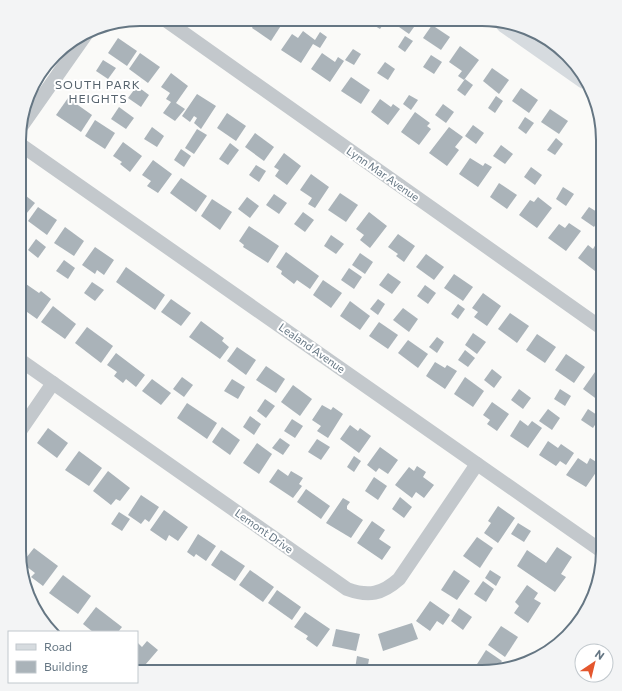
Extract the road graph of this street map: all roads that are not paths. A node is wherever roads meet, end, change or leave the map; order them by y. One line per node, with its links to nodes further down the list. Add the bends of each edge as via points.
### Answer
1 (174, 26): 7 (street, Lynn Mar Avenue)
2 (517, 31): 4 (street)
3 (81, 42): 5 (street)
4 (571, 69)
5 (29, 116)
6 (26, 148): 11 (street, Lealand Avenue)
7 (596, 324)
8 (26, 364): 9 (street, Lemont Drive)
9 (53, 384): 10 (street); 11 (street, Lemont Drive, via 347,589 358,593 380,592 391,587 399,579)
10 (26, 422)
11 (477, 464): 12 (street, Lealand Avenue)
12 (596, 547)

